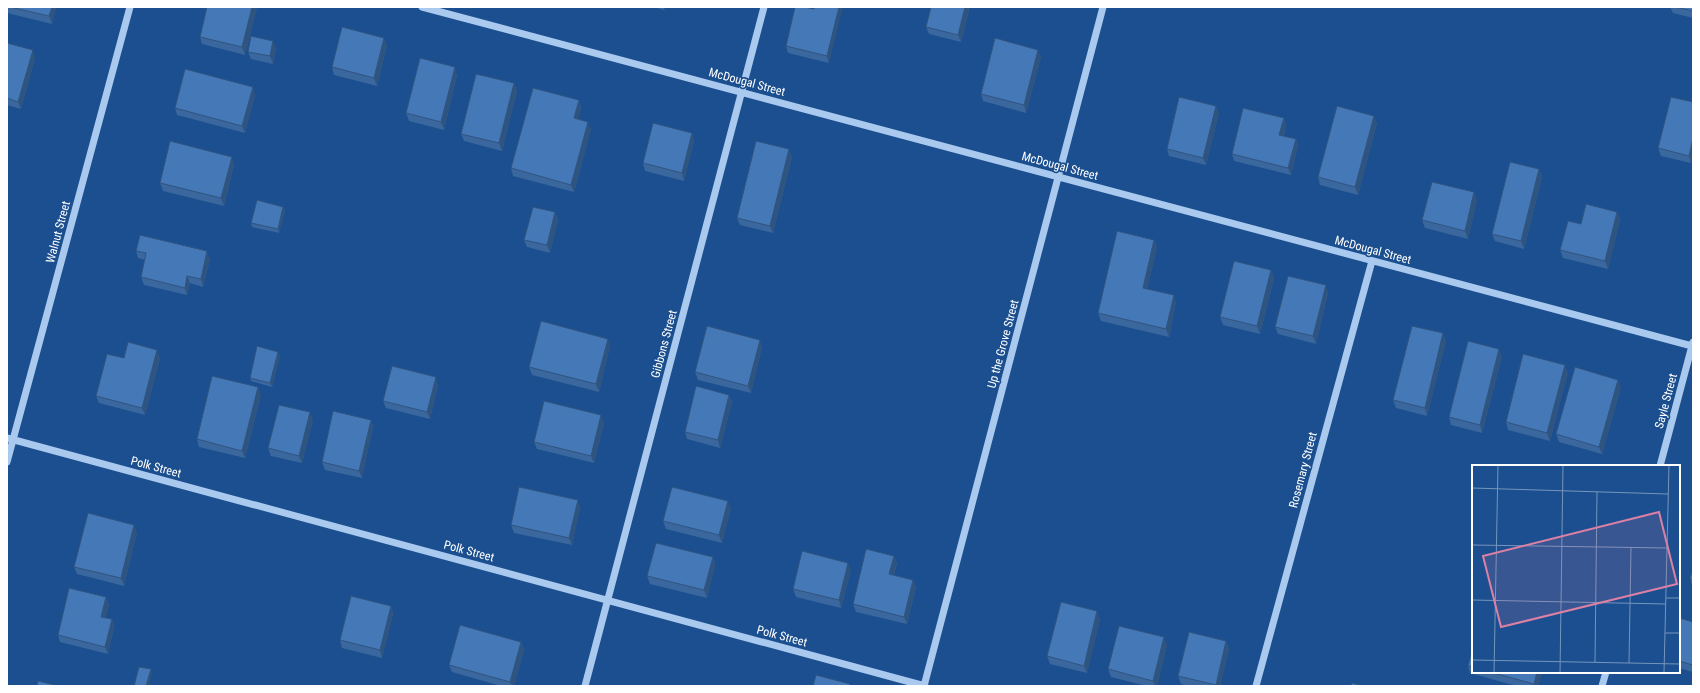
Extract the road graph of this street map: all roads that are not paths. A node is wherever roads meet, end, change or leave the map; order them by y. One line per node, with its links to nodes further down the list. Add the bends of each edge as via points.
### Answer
1 (130, 7): 9 (street, Walnut Street)
2 (422, 7): 5 (street, McDougal Street)
3 (764, 7): 5 (street, Gibbons Street)
4 (1103, 7): 6 (street, Up the Grove Street)
5 (742, 92): 6 (street, McDougal Street); 12 (street, Gibbons Street)
6 (1058, 177): 7 (street, McDougal Street); 15 (street, Up the Grove Street)
7 (1372, 261): 8 (street, McDougal Street); 16 (street, Rosemary Street)
8 (1692, 344): 11 (street, Sayle Street)
9 (10, 439): 10 (street, Walnut Street); 12 (street, Polk Street)
10 (7, 462)
11 (1660, 465)
12 (608, 600): 14 (street, Gibbons Street); 15 (street, Polk Street)
13 (1606, 673): 17 (street)
14 (585, 686)
15 (924, 686)
16 (1256, 686)
17 (1602, 686)

